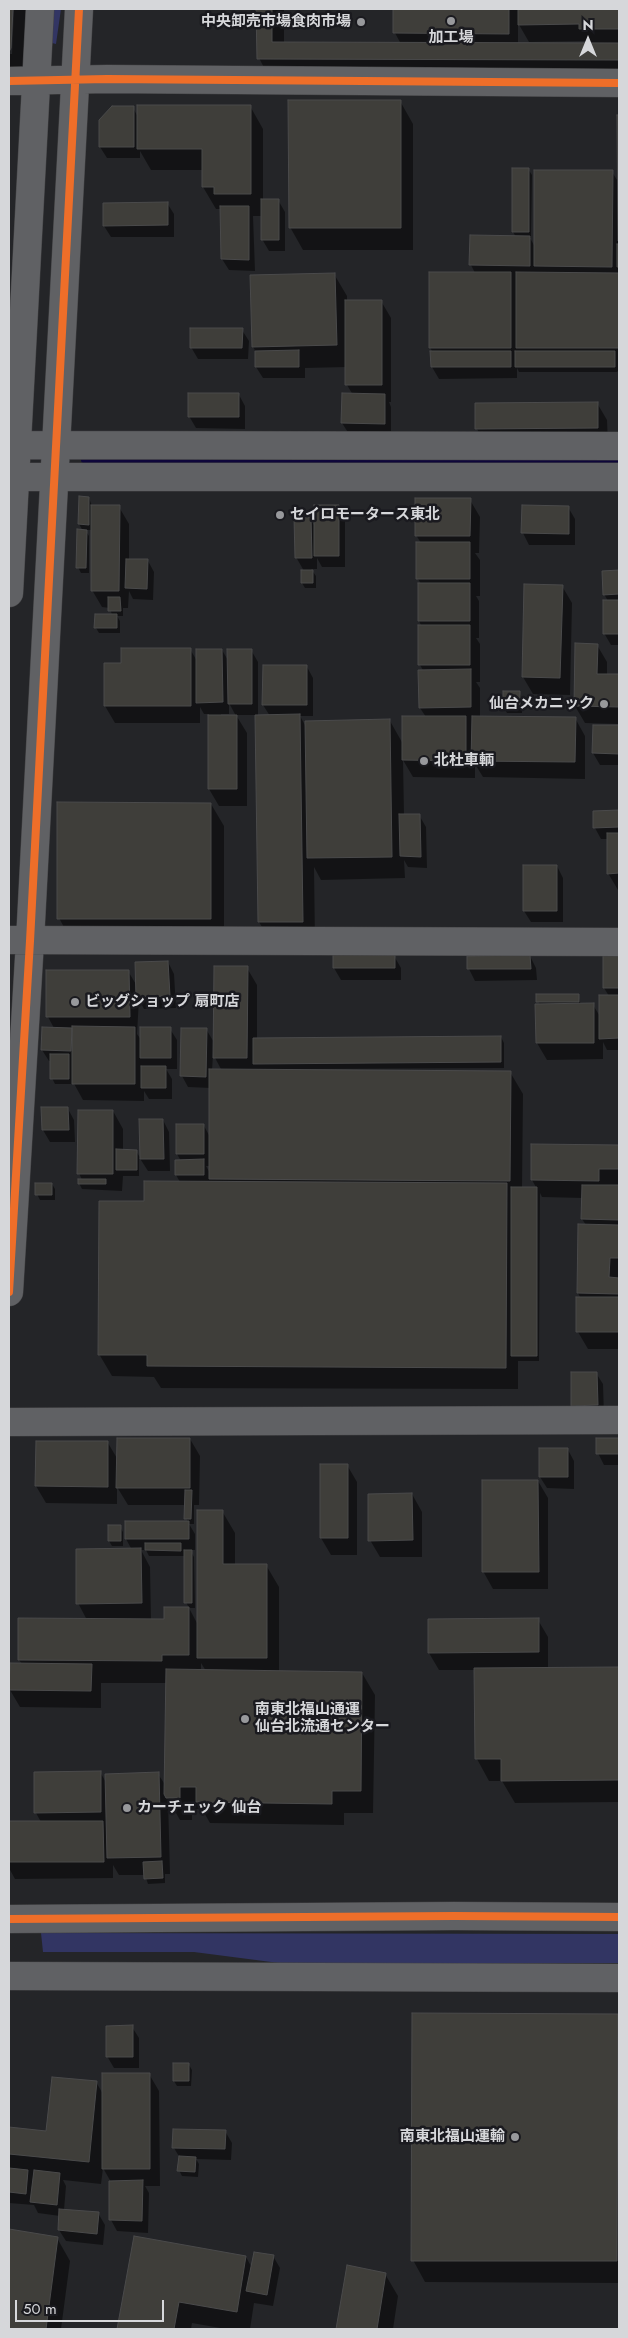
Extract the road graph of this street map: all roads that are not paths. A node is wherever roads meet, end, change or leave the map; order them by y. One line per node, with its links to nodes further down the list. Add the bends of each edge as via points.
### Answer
1 (40, 9): 5 (street)
2 (79, 9): 3 (street)
3 (75, 79): 5 (street); 6 (street); 8 (street)
4 (9, 81): 5 (street)
5 (37, 81): 7 (street)
6 (619, 83)
7 (13, 445): 8 (street); 11 (street)
8 (56, 446): 9 (street); 10 (street)
9 (619, 446)
10 (55, 475): 11 (street); 12 (street); 14 (street)
11 (12, 476): 13 (street)
12 (619, 477)
13 (9, 594)
14 (19, 941): 15 (street); 16 (street)
15 (619, 942)
16 (9, 1292)
17 (619, 1420): 18 (street)
18 (9, 1422)
19 (619, 1918): 20 (street)
20 (9, 1919)
21 (9, 1976): 22 (street)
22 (619, 1978)

